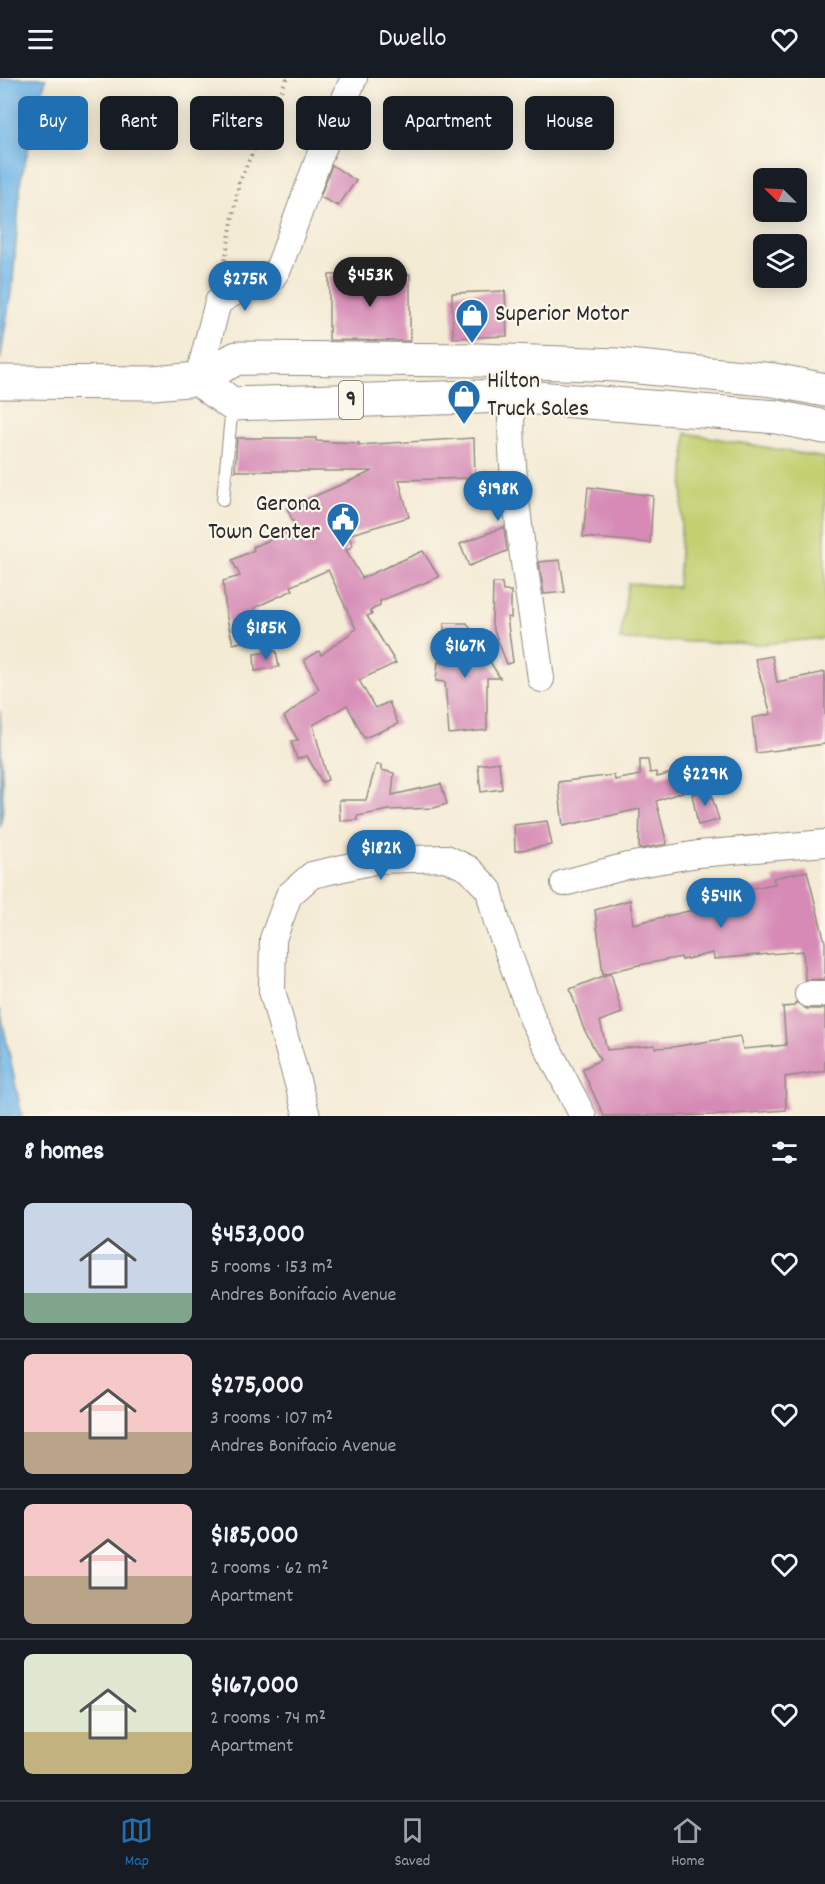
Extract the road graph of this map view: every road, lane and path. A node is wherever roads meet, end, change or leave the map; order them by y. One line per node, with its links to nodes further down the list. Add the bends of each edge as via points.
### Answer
1 (288, 78): 3 (path, via 239,182)
2 (354, 78): 3 (street, via 320,155 279,267 272,278 249,284)
3 (218, 302): 5 (street)
4 (513, 363): 5 (highway, 9, via 237,358); 7 (highway, 9, via 617,365 774,380); 8 (street)
5 (198, 379): 6 (highway, 9, via 153,383); 9 (highway)
6 (0, 382)
7 (825, 390)
8 (511, 396): 9 (highway, 9); 10 (highway, 9, via 777,417); 12 (street, via 517,496)
9 (232, 404): 11 (lane)
10 (825, 427)
11 (223, 500)
12 (541, 679)
13 (825, 843): 14 (street, via 698,854 627,866)
14 (564, 883)
15 (307, 1116): 16 (street, via 272,991 273,939 289,895 312,875 367,862 446,858 469,869 489,890 533,1020)
16 (582, 1116)

